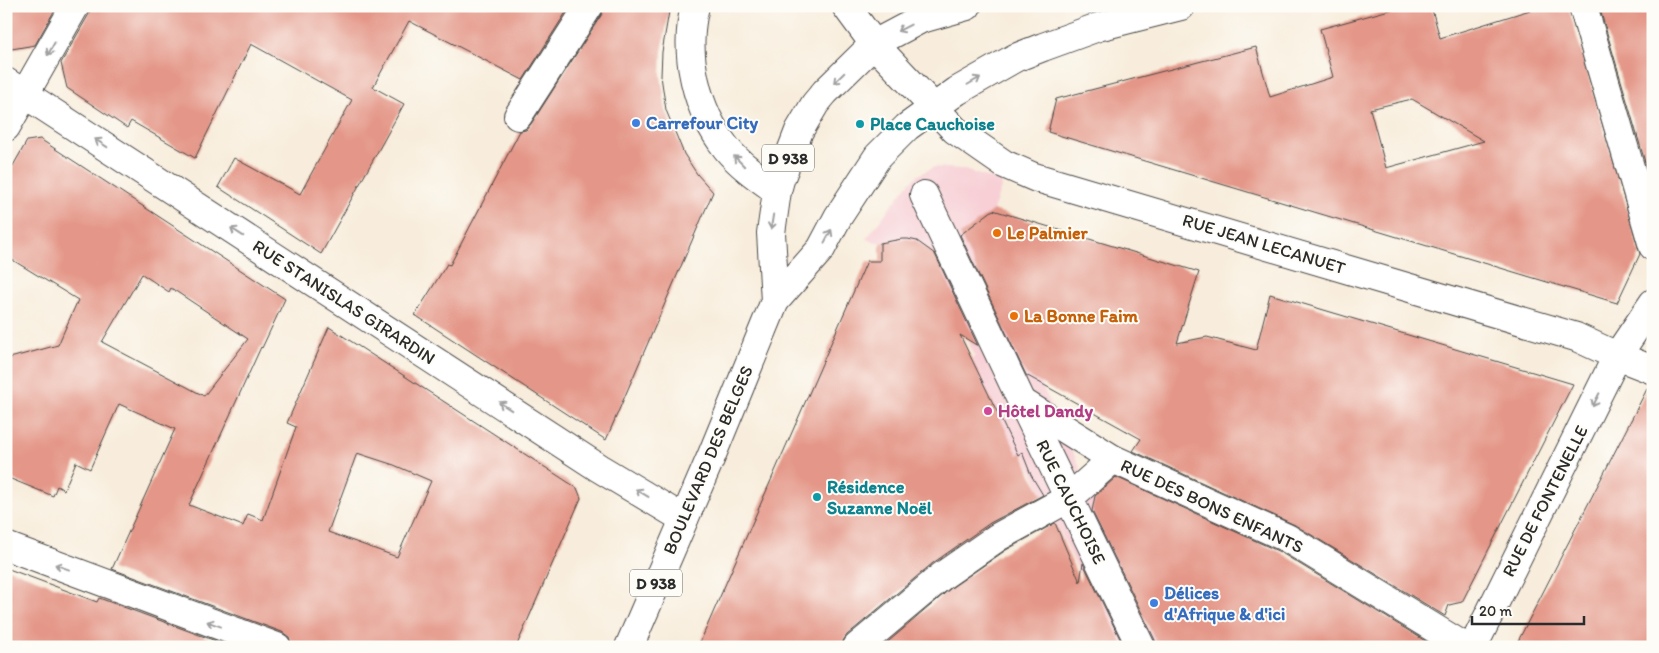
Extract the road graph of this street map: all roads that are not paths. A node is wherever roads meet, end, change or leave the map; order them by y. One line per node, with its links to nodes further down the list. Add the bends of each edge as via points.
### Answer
1 (74, 6): 9 (street, one-way to 9)
2 (589, 6): 11 (street)
3 (695, 6): 13 (street, one-way to 3, via 751,173 727,149 700,102 690,32)
4 (846, 6): 8 (street, RUE JEAN LECANUET)
5 (967, 6): 8 (street, D 938, one-way to 8, via 921,19)
6 (1181, 6): 10 (street, D 938, one-way to 6, via 988,73 1043,46)
7 (1583, 6): 15 (street)
8 (874, 44): 10 (street, RUE JEAN LECANUET); 13 (street, BOULEVARD DES BELGES / D 938, one-way to 13, via 816,104 799,131)
9 (16, 88): 12 (street); 23 (street, RUE STANISLAS GIRARDIN, one-way to 9, via 598,468)
10 (934, 108): 16 (street, BOULEVARD DES BELGES / D 938, one-way to 10, via 821,249 878,156 907,127); 18 (street, RUE JEAN LECANUET, via 955,130 1004,164 1034,177 1576,337)
11 (518, 116)
12 (6, 127)
13 (777, 191): 16 (street, BOULEVARD DES BELGES / D 938, one-way to 16, via 771,233)
14 (924, 195): 20 (street, RUE CAUCHOISE)
15 (1653, 246)
16 (775, 301): 23 (street, BOULEVARD DES BELGES / D 938)
17 (1653, 303): 18 (street, RUE DE FONTENELLE)
18 (1617, 356): 19 (street, RUE JEAN LECANUET); 30 (street, RUE DE FONTENELLE, one-way to 30)
19 (1653, 370)
20 (1022, 402): 21 (street, RUE DES BONS ENFANTS); 22 (street, RUE CAUCHOISE)
21 (1113, 459): 22 (street, RUE DES BONS ENFANTS); 29 (street, RUE DES BONS ENFANTS, via 1287,538)
22 (1069, 498): 27 (street, RUE DES BONS ENFANTS, via 998,537 950,571); 28 (street, RUE CAUCHOISE)
23 (684, 518): 26 (street, BOULEVARD DES BELGES / D 938)
24 (6, 546): 25 (street, one-way to 24)
25 (277, 647)
26 (629, 647)
27 (857, 647)
28 (1142, 647)
29 (1465, 647)
30 (1473, 647)

